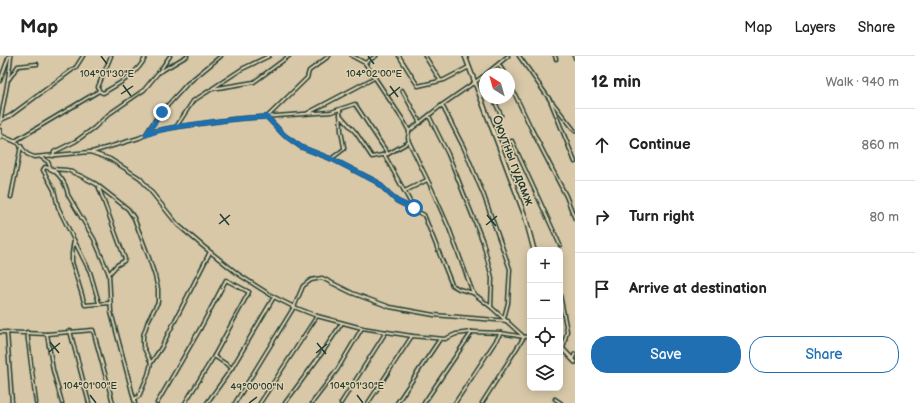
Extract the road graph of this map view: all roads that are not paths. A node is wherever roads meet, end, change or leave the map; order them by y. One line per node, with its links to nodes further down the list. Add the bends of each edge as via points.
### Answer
1 (10, 56): 29 (street); 31 (street)
2 (84, 56): 46 (street, via 76,67 10,116)
3 (111, 56): 35 (street, via 98,87)
4 (170, 56): 26 (street)
5 (187, 56): 26 (street)
6 (221, 56): 54 (street, via 187,84 157,117)
7 (269, 56): 33 (street, via 242,69)
8 (289, 56): 33 (street, via 254,82)
9 (329, 56): 45 (street, via 309,71 307,78)
10 (352, 56): 20 (street)
11 (376, 56): 20 (street)
12 (399, 56): 30 (street, via 418,86)
13 (425, 56): 30 (street)
14 (465, 56): 23 (street, Оюутны гудамж)
15 (508, 56): 22 (street)
16 (519, 56): 37 (street)
17 (555, 56): 19 (street)
18 (146, 57): 35 (street, via 128,77 102,93)
19 (556, 59)
20 (365, 63): 27 (street)
21 (37, 64): 29 (street, via 18,66)
22 (499, 64): 24 (street); 25 (street)
23 (469, 67): 30 (street); 32 (street, Оюутны гудамж)
24 (493, 68)
25 (501, 68)
26 (158, 73): 64 (street, via 144,90 76,141 54,152)
27 (374, 78): 41 (street); 51 (street)
28 (479, 79): 32 (street)
29 (9, 80): 46 (street)
30 (440, 80)
31 (0, 81)
32 (474, 83): 39 (street); 58 (street, Оюутны гудамж)
33 (212, 89): 49 (street, via 193,101)
34 (402, 90): 48 (street)
35 (99, 91): 56 (street)
36 (515, 95): 73 (street)
37 (550, 100): 52 (street); 66 (street)
38 (496, 104): 43 (street)
39 (442, 105): 44 (street); 87 (street, via 484,196 510,269 508,303)
40 (340, 110): 41 (street); 42 (street); 62 (street, via 355,104)
41 (306, 114): 45 (street)
42 (340, 115): 61 (street, via 372,157); 65 (street, via 344,149)
43 (501, 115)
44 (429, 116): 48 (street); 84 (street, via 448,154 483,242 492,278)
45 (267, 117): 49 (street); 65 (street, via 284,135 301,147)
46 (0, 120): 47 (street)
47 (0, 123)
48 (420, 123): 51 (street)
49 (176, 127): 54 (street)
50 (0, 130): 53 (street)
51 (409, 131): 57 (street)
52 (575, 132)
53 (0, 135): 55 (street); 56 (street)
54 (146, 135): 60 (street)
55 (0, 138)
56 (15, 141): 59 (street)
57 (409, 142): 62 (street); 68 (street)
58 (498, 145): 75 (street, via 512,141); 76 (street, Оюутны гудамж, via 525,216)
59 (21, 146): 63 (street, via 27,154); 71 (street)
60 (90, 152): 64 (street); 77 (street, via 110,159 140,178 178,225)
61 (384, 154): 62 (street); 70 (street)
62 (388, 154)
63 (41, 156): 64 (street); 67 (street)
64 (54, 156)
65 (331, 159): 72 (street, via 377,182 397,201)
66 (575, 162)
67 (51, 169): 69 (street, via 67,170); 74 (street, via 43,170); 78 (street, via 66,186 68,195 94,239)
68 (427, 180): 70 (street); 79 (street, via 455,243)
69 (98, 186): 78 (street, via 125,258); 108 (street, via 128,209 134,218 155,276 158,302 143,336 143,346)
70 (405, 191): 72 (street)
71 (12, 197)
72 (414, 208): 79 (street, via 424,215 452,285)
73 (575, 219)
74 (74, 240): 81 (street, via 90,272); 81 (street, via 72,262 84,303)
75 (560, 245)
76 (533, 247)
77 (210, 252): 80 (street); 108 (street)
78 (109, 274): 82 (street)
79 (473, 293): 84 (street)
80 (274, 297): 83 (street); 109 (street)
81 (99, 303): 82 (street)
82 (110, 303): 110 (street)
83 (294, 307): 86 (street); 88 (street, via 303,286 311,280 322,278 352,293 390,307 434,315); 121 (street)
84 (491, 307): 87 (street)
85 (563, 310): 103 (street, via 567,331)
86 (317, 316): 89 (street); 122 (street)
87 (504, 318): 88 (street)
88 (508, 321): 101 (street)
89 (342, 323): 90 (street); 123 (street)
90 (362, 328): 95 (street); 124 (street, via 337,370)
91 (70, 331): 98 (street); 115 (street); 116 (street, via 93,330)
92 (0, 332): 93 (street)
93 (7, 332): 94 (street); 112 (street)
94 (27, 332): 98 (street); 113 (street)
95 (386, 332): 99 (street); 125 (street)
96 (472, 332): 97 (street); 102 (street); 128 (street)
97 (500, 333): 101 (street); 129 (street)
98 (47, 334): 114 (street)
99 (412, 336): 102 (street); 126 (street)
100 (527, 336): 101 (street)
101 (524, 337): 130 (street)
102 (440, 339): 127 (street)
103 (563, 349): 106 (street)
104 (575, 354): 106 (street)
105 (214, 356): 109 (street); 118 (street, via 250,292 226,280); 119 (street)
106 (572, 359): 107 (street)
107 (575, 362)
108 (151, 364): 110 (street, via 141,392)
109 (232, 368): 120 (street)
110 (134, 399): 117 (street)
111 (555, 399): 131 (street)
112 (12, 403)
113 (36, 403)
114 (62, 403)
115 (89, 403)
116 (113, 403)
117 (135, 403)
118 (157, 403)
119 (185, 403)
120 (207, 403)
121 (235, 403)
122 (260, 403)
123 (285, 403)
124 (312, 403)
125 (341, 403)
126 (368, 403)
127 (397, 403)
128 (424, 403)
129 (455, 403)
130 (482, 403)
131 (562, 403)

